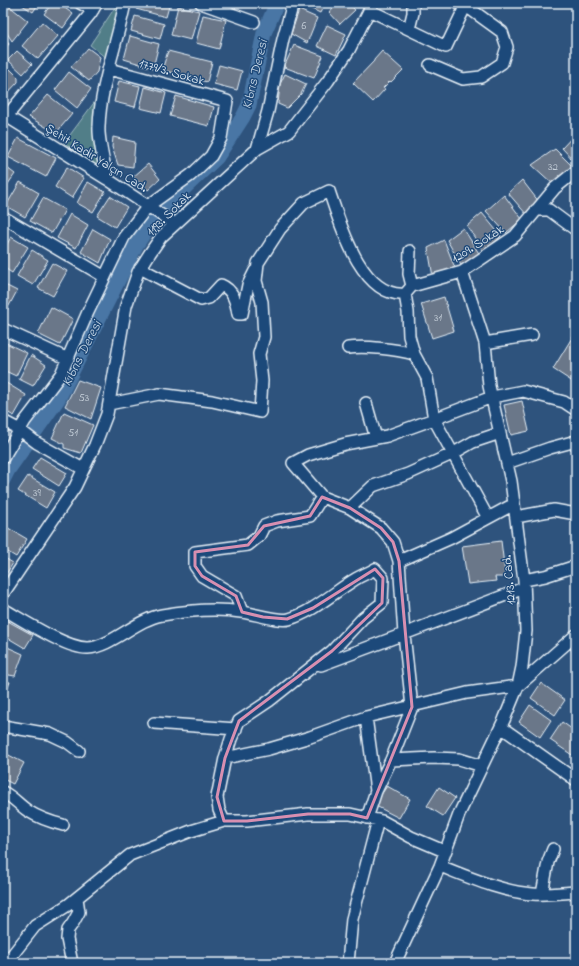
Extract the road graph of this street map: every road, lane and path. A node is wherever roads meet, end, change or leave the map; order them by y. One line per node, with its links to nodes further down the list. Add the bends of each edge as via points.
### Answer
1 (80, 3): 7 (street)
2 (125, 3): 12 (street)
3 (201, 3): 9 (street)
4 (294, 3): 14 (street)
5 (413, 3): 10 (street)
6 (462, 5): 10 (street, via 446,47); 11 (street, via 502,32 507,48 502,63 481,77 464,79)
7 (95, 6): 13 (street)
8 (371, 6): 10 (street); 14 (street, 1193. Sokak, via 344,58 289,131)
9 (254, 22)
10 (408, 29)
11 (430, 64)
12 (109, 68): 16 (street, via 102,95 98,128); 17 (street, 1779/3. Sokak, via 227,101 221,138 211,156 191,175)
13 (4, 117): 16 (street, Şehit Kadir Yalçın Cad.)
14 (257, 149): 20 (street, 1193. Sokak)
15 (576, 171): 18 (street, 1209. Sokak, via 555,188)
16 (108, 179): 17 (street, Şehit Kadir Yalçın Cad.)
17 (148, 206): 20 (street, Şehit Kadir Yalçın Cad.); 26 (street, via 124,237)
18 (536, 210): 21 (street, via 549,210); 25 (street, 1209. Sokak, via 515,236)
19 (3, 217): 26 (street)
20 (175, 224): 24 (street, 1193. Sokak, via 161,237)
21 (576, 230)
22 (410, 251): 27 (street)
23 (258, 263): 24 (street, via 248,285 242,314 238,314 228,288 221,285 209,298 200,300); 27 (street, via 280,229 304,203 329,191 341,229 368,278 378,287 397,295); 36 (street, via 256,281 262,302 264,337 259,354 262,381 260,412 212,401 159,394)
24 (140, 268): 36 (street, 1193. Sokak, via 126,306)
25 (462, 272): 27 (street, 1209. Sokak); 30 (street, 1213. Cad.)
26 (105, 277): 33 (street)
27 (408, 290): 32 (street, via 409,336)
28 (3, 329): 33 (street)
29 (532, 335): 30 (street)
30 (485, 343): 34 (street, 1213. Cad.)
31 (348, 348): 32 (street)
32 (414, 354): 38 (street, via 427,378)
33 (68, 359): 40 (street, via 61,374)
34 (492, 397): 37 (street, via 523,392 564,402); 38 (street); 41 (street, 1213. Cad.)
35 (366, 403): 42 (street)
36 (109, 404): 47 (street, 1193. Sokak, via 103,427)
37 (576, 410)
38 (434, 419): 42 (street); 44 (street)
39 (3, 420): 40 (street)
40 (20, 431): 45 (street); 47 (street)
41 (500, 433): 44 (street, via 473,442); 46 (street, 1213. Cad.)
42 (376, 438): 48 (street, via 308,455 293,463)
43 (576, 441): 46 (street)
44 (452, 454): 50 (street, via 408,474 373,486); 53 (street)
45 (3, 458)
46 (507, 463): 49 (street, 1213. Cad.)
47 (83, 469): 57 (street, 1193. Sokak, via 75,486)
48 (322, 497): 50 (street); 59 (street, via 310,516 277,521 264,526 259,536 248,545 195,552 195,566 202,576 236,596)
49 (514, 504): 52 (street, 1213. Cad.); 53 (street)
50 (350, 508): 54 (street, via 381,528 393,542)
51 (576, 514): 52 (street, via 554,510)
52 (516, 517): 56 (street, 1213. Cad.)
53 (488, 518): 54 (street)
54 (399, 561): 60 (street)
55 (576, 566): 56 (street)
56 (524, 584): 60 (street); 63 (street, 1213. Cad., via 526,631)
57 (3, 594)
58 (3, 609): 59 (street, via 62,641 89,648 145,620 161,615)
59 (242, 612): 62 (street, via 288,619 313,608 375,569 383,578 382,603)
60 (404, 634): 62 (street); 64 (street)
61 (576, 635): 63 (street)
62 (311, 668): 69 (street, via 240,721)
63 (518, 686): 64 (street, via 467,694); 68 (street, 1213. Cad.)
64 (412, 707): 65 (street); 72 (street)
65 (366, 717): 71 (street, via 269,749); 76 (street)
66 (154, 723): 69 (street)
67 (3, 726): 70 (street, via 50,734)
68 (501, 727): 73 (street, 1213. Cad.); 75 (street)
69 (236, 729): 71 (street)
70 (79, 751)
71 (224, 758): 79 (street, via 217,797)
72 (391, 760): 73 (street, via 459,759); 76 (street)
73 (482, 766): 82 (street, 1213. Cad.)
74 (576, 767): 75 (street)
75 (573, 778)
76 (376, 791): 78 (street)
77 (3, 792): 80 (street, via 28,810)
78 (372, 819): 79 (street, via 350,814 308,814); 82 (street, via 382,821); 89 (street, via 352,919)
79 (224, 821): 86 (street, via 130,855)
80 (63, 825)
81 (553, 849): 85 (street)
82 (444, 851): 83 (street, 1213. Cad.)
83 (440, 866): 85 (street, via 507,889); 90 (street, 1213. Cad.)
84 (576, 892): 85 (street)
85 (542, 894)
86 (77, 898): 87 (street, via 35,926); 88 (street, via 79,912 68,930 67,939)
87 (6, 963)
88 (72, 963)
89 (348, 963)
90 (395, 963)

